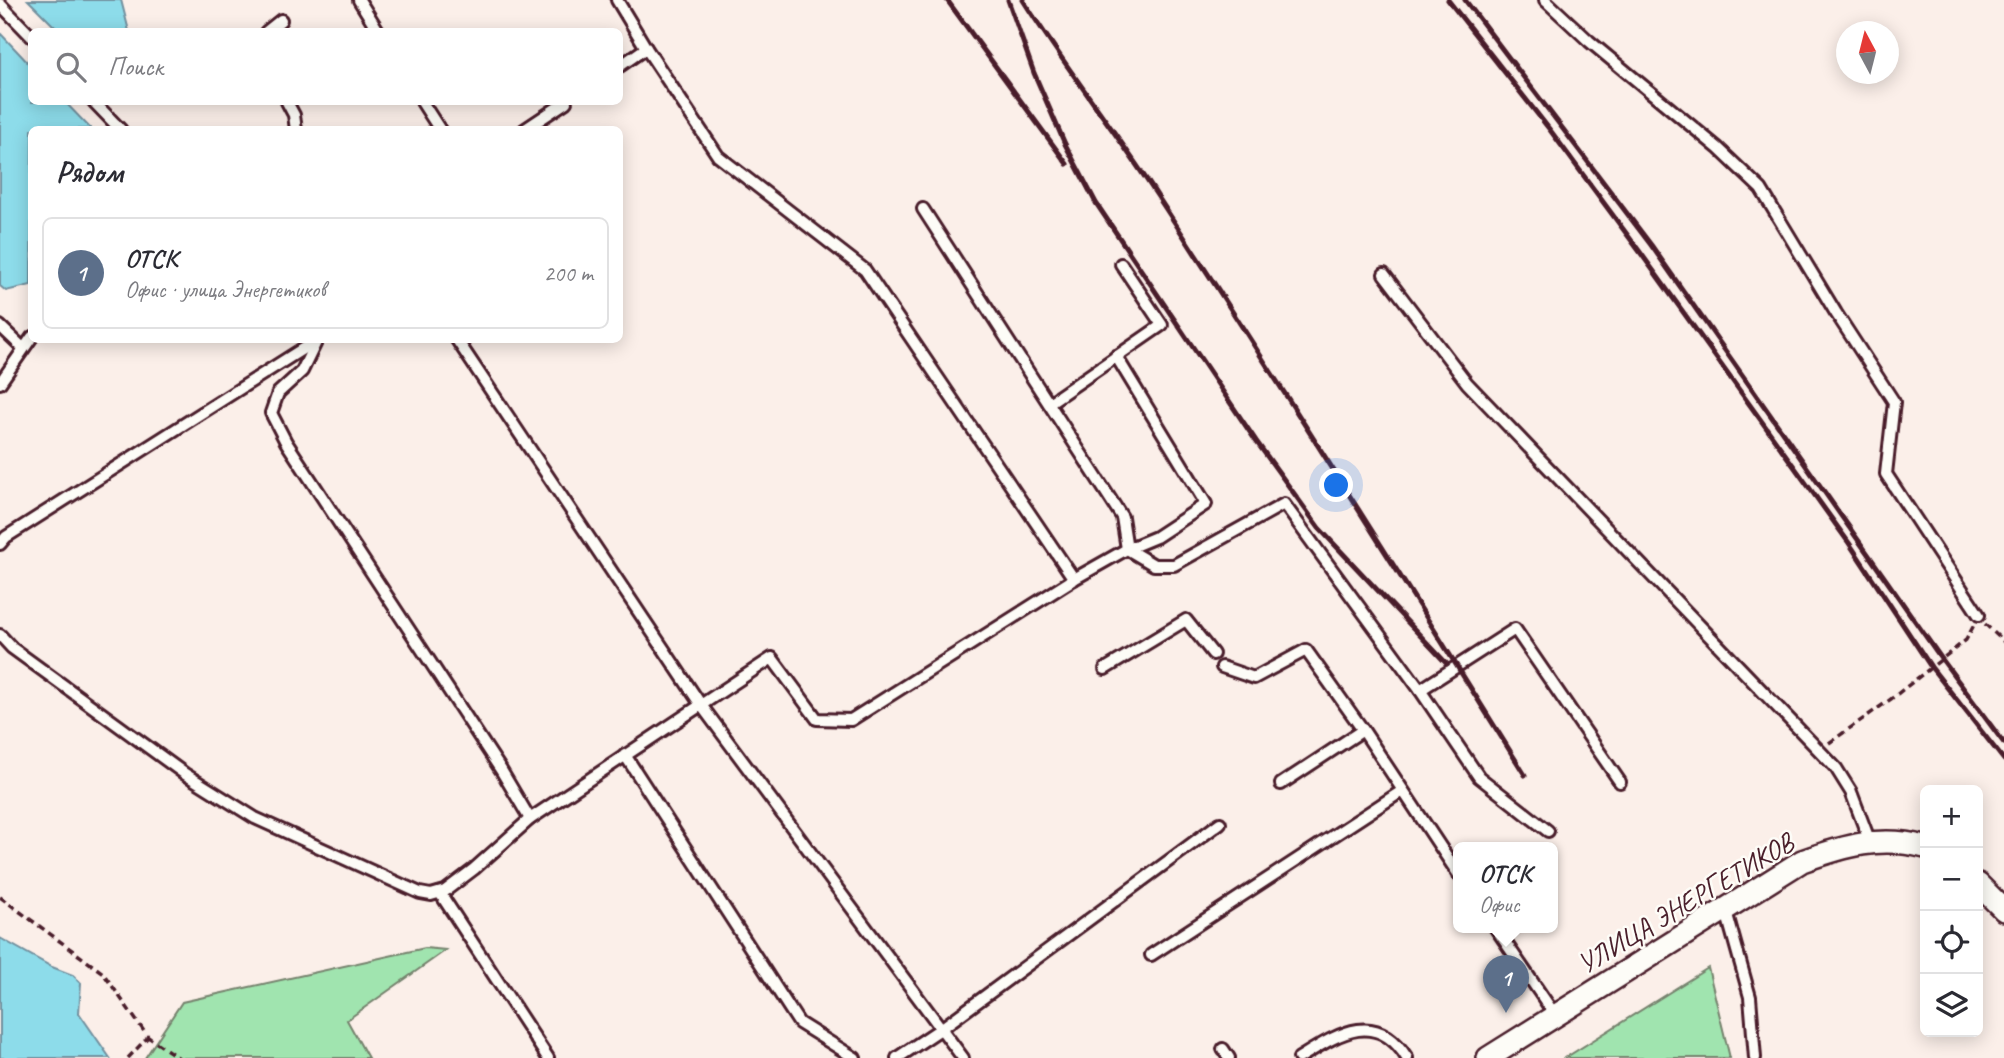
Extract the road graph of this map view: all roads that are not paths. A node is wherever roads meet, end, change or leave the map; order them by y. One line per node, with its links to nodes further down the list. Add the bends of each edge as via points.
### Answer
1 (359, 0): 7 (lane)
2 (617, 0): 9 (lane)
3 (1545, 0): 34 (lane, via 1761,189 1894,402 1886,474)
4 (0, 4): 8 (lane)
5 (281, 20): 6 (lane)
6 (271, 28)
7 (376, 28)
8 (28, 33)
9 (646, 48): 10 (lane); 33 (lane, via 718,156 865,270)
10 (623, 64)
11 (97, 105): 15 (lane)
12 (289, 105): 16 (lane)
13 (424, 105): 17 (lane)
14 (562, 105): 18 (lane)
15 (117, 126)
16 (295, 126)
17 (437, 126)
18 (530, 126)
19 (923, 209): 30 (lane)
20 (1121, 264): 28 (lane, via 1162,325)
21 (1384, 274): 49 (lane, via 1466,383 1836,768 1851,792)
22 (0, 326): 27 (lane)
23 (28, 342): 27 (lane)
24 (313, 343): 31 (lane)
25 (316, 343): 46 (lane, via 302,371 278,393 271,413)
26 (459, 343): 40 (lane)
27 (23, 348): 29 (lane)
28 (1116, 356): 30 (lane); 32 (lane, via 1206,504 1156,537)
29 (0, 383)
30 (1049, 403): 32 (lane, via 1122,517)
31 (0, 544)
32 (1127, 549): 33 (lane); 39 (lane, via 1154,565 1174,565 1283,504)
33 (1074, 579): 40 (lane, via 851,720 817,719 772,658)
34 (1979, 615)
35 (0, 635): 53 (lane, via 185,774 255,818 420,893)
36 (1213, 654): 38 (lane, via 1186,620)
37 (1222, 667): 41 (lane, via 1254,678 1306,650)
38 (1105, 670)
39 (1420, 690): 43 (lane, via 1515,629); 48 (lane, via 1479,777)
40 (701, 705): 42 (lane); 59 (lane)
41 (1363, 730): 44 (lane); 45 (lane)
42 (625, 755): 46 (lane); 61 (lane, via 799,1023)
43 (1620, 782)
44 (1281, 784)
45 (1402, 791): 51 (lane); 57 (lane)
46 (530, 819): 53 (lane, via 474,869)
47 (1220, 823): 59 (lane)
48 (1548, 831)
49 (1870, 842): 50 (street, УЛИЦА ЭНЕРГЕТИКОВ); 55 (street, УЛИЦА ЭНЕРГЕТИКОВ, via 1802,861)
50 (1920, 846)
51 (1453, 866)
52 (1983, 889): 54 (street)
53 (440, 892): 60 (lane)
54 (2004, 910)
55 (1726, 911): 58 (street, УЛИЦА ЭНЕРГЕТИКОВ); 67 (lane, via 1750,997)
56 (1499, 933): 58 (lane)
57 (1151, 955)
58 (1555, 1015): 66 (street, УЛИЦА ЭНЕРГЕТИКОВ)
59 (942, 1028): 62 (lane); 63 (lane)
60 (548, 1058)
61 (855, 1058)
62 (898, 1058)
63 (963, 1058)
64 (1299, 1058): 65 (lane, via 1336,1035 1359,1028 1382,1032)
65 (1407, 1058)
66 (1488, 1058)
67 (1755, 1058)

